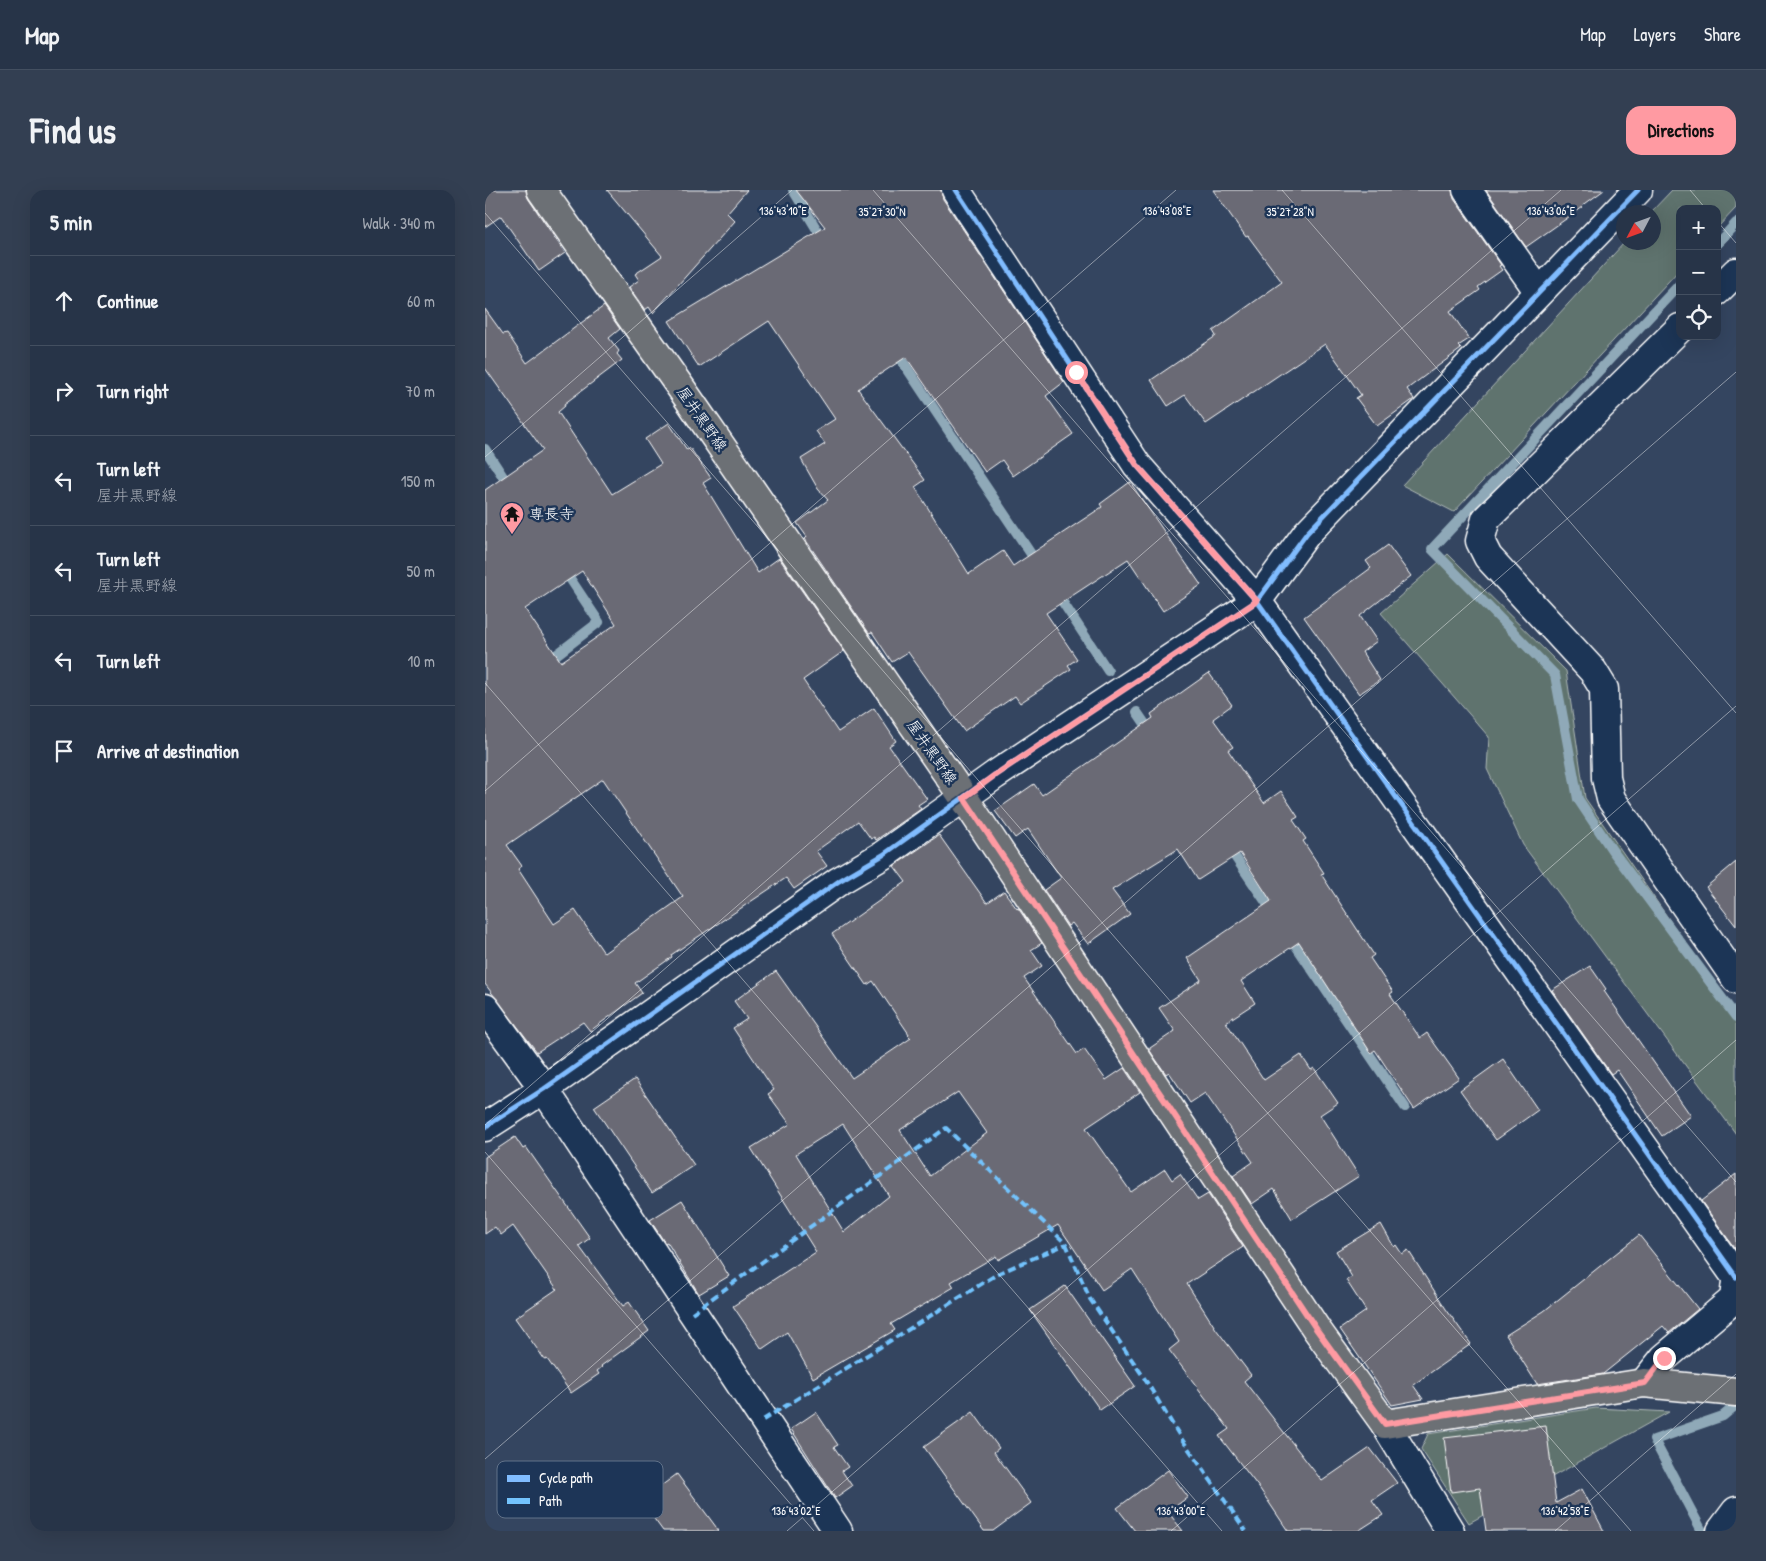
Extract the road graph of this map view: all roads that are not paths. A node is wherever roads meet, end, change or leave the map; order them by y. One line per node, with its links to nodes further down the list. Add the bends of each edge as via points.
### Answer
1 (541, 190): 10 (main road, 屋井黒野線)
2 (956, 190): 9 (street, via 1137,465)
3 (1467, 190): 7 (street)
4 (1638, 190): 7 (street)
5 (1736, 272): 6 (street)
6 (1721, 286)
7 (1539, 292): 9 (street, via 1307,533)
8 (1676, 332): 11 (street, via 1486,520 1480,541 1488,557 1593,671 1604,689 1606,778 1611,799)
9 (1257, 601): 10 (street); 15 (street)
10 (964, 798): 13 (street, via 883,855 839,881); 19 (main road, 屋井黒野線, via 1317,1330)
11 (1736, 979)
12 (485, 1008): 13 (street)
13 (544, 1089): 14 (street); 21 (street)
14 (485, 1126)
15 (1736, 1277)
16 (1736, 1282): 17 (street, via 1734,1299 1664,1358)
17 (1645, 1383): 18 (main road); 19 (main road)
18 (1736, 1392)
19 (1385, 1424): 22 (street)
20 (1736, 1511): 23 (street)
21 (838, 1531)
22 (1450, 1531)
23 (1721, 1531)

